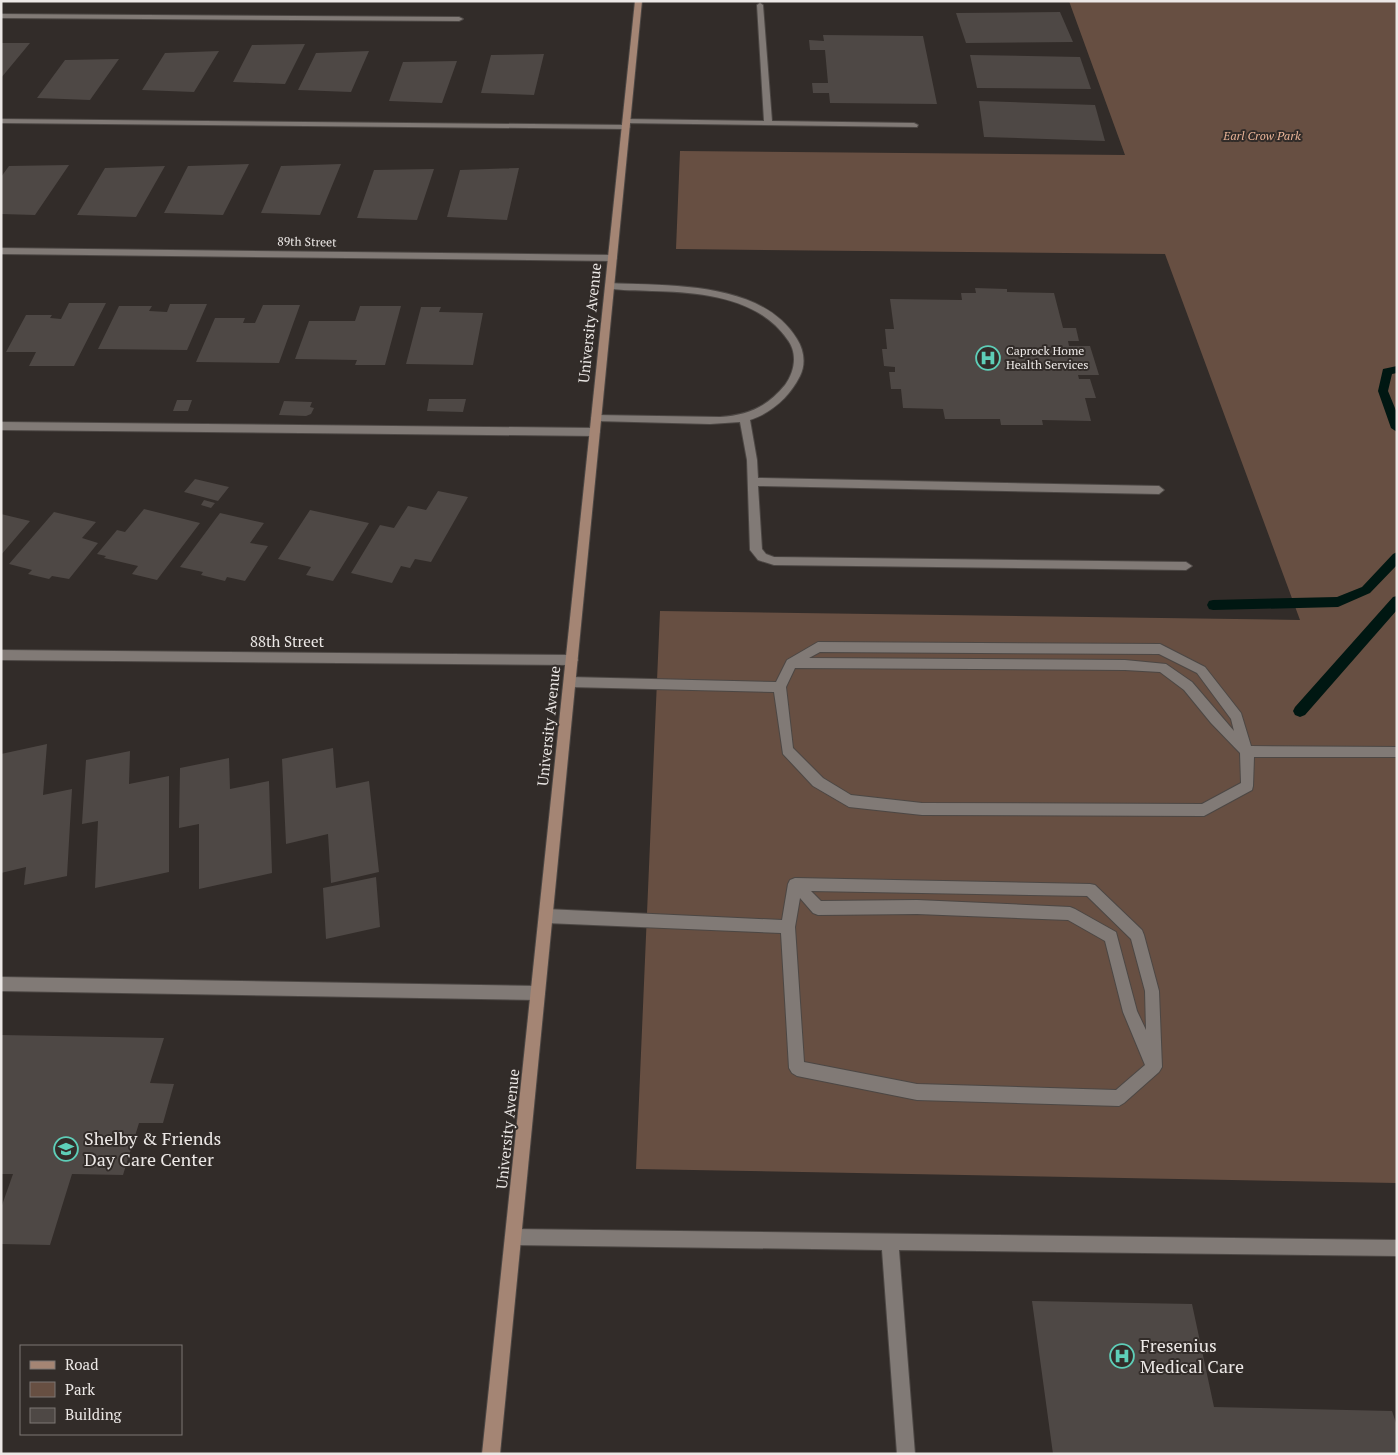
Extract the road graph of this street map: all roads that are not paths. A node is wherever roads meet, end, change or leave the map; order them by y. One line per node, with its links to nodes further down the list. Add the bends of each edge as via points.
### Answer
1 (639, 1): 7 (main road, University Avenue)
2 (760, 5): 6 (street)
3 (1, 16): 4 (street)
4 (459, 19)
5 (1, 121): 7 (street)
6 (768, 123): 7 (street); 8 (street)
7 (626, 124): 10 (main road, University Avenue)
8 (914, 125)
9 (1, 252): 10 (street, 89th Street)
10 (613, 258): 11 (main road, University Avenue)
11 (610, 286): 12 (street, via 701,292 752,304 792,337 799,350 798,371 786,391 760,412); 13 (main road, University Avenue)
12 (744, 416): 13 (street, via 730,420); 16 (street)
13 (596, 418): 15 (main road, University Avenue)
14 (1, 426): 15 (street)
15 (595, 432): 20 (main road, University Avenue)
16 (753, 482): 17 (street); 18 (street, via 756,550 762,558 774,561)
17 (1159, 490)
18 (1186, 566)
19 (1, 655): 20 (street, 88th Street)
20 (572, 660): 22 (main road, University Avenue)
21 (791, 663): 23 (street); 24 (street, via 1125,665 1162,668 1188,686); 24 (street, via 818,647 1160,649 1202,670 1237,717)
22 (570, 682): 23 (street); 27 (main road, University Avenue)
23 (780, 687): 24 (street, via 786,750 818,782 849,800 922,809 1204,810 1248,786)
24 (1246, 751): 25 (street)
25 (1397, 752)
26 (795, 884): 28 (street); 31 (street, via 818,908 917,906 1070,914 1111,937 1130,1012); 31 (street, via 1090,890 1137,935 1152,991)
27 (546, 916): 28 (street); 30 (main road, University Avenue)
28 (788, 927): 31 (street, via 797,1068 917,1092 1119,1098)
29 (1, 984): 30 (street)
30 (538, 993): 32 (main road, University Avenue)
31 (1154, 1066)
32 (513, 1237): 33 (street); 35 (main road, University Avenue)
33 (890, 1242): 34 (street); 36 (street)
34 (1397, 1248)
35 (491, 1454)
36 (906, 1454)

